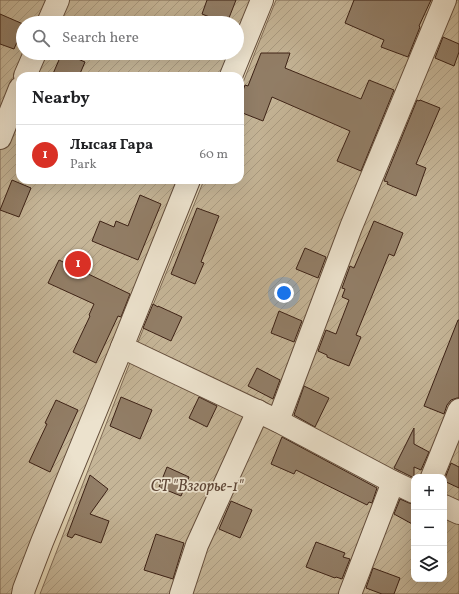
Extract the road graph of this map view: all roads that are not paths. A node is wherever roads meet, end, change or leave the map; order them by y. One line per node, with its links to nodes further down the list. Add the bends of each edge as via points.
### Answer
1 (58, 0): 4 (street)
2 (262, 0): 5 (street)
3 (445, 0): 16 (street, via 351,227)
4 (51, 16)
5 (244, 44)
6 (32, 60): 8 (street)
7 (238, 60): 9 (street)
8 (27, 72)
9 (233, 72)
10 (16, 98): 11 (street)
11 (0, 138)
12 (187, 184): 13 (street)
13 (122, 347): 15 (street); 22 (street)
14 (459, 410): 17 (street)
15 (258, 411): 16 (street); 23 (street, via 197,545)
16 (278, 421): 18 (street)
17 (433, 474)
18 (393, 482): 19 (street); 24 (street)
19 (411, 491)
20 (447, 507): 21 (street)
21 (459, 512)
22 (23, 594)
23 (181, 594)
24 (350, 594)

